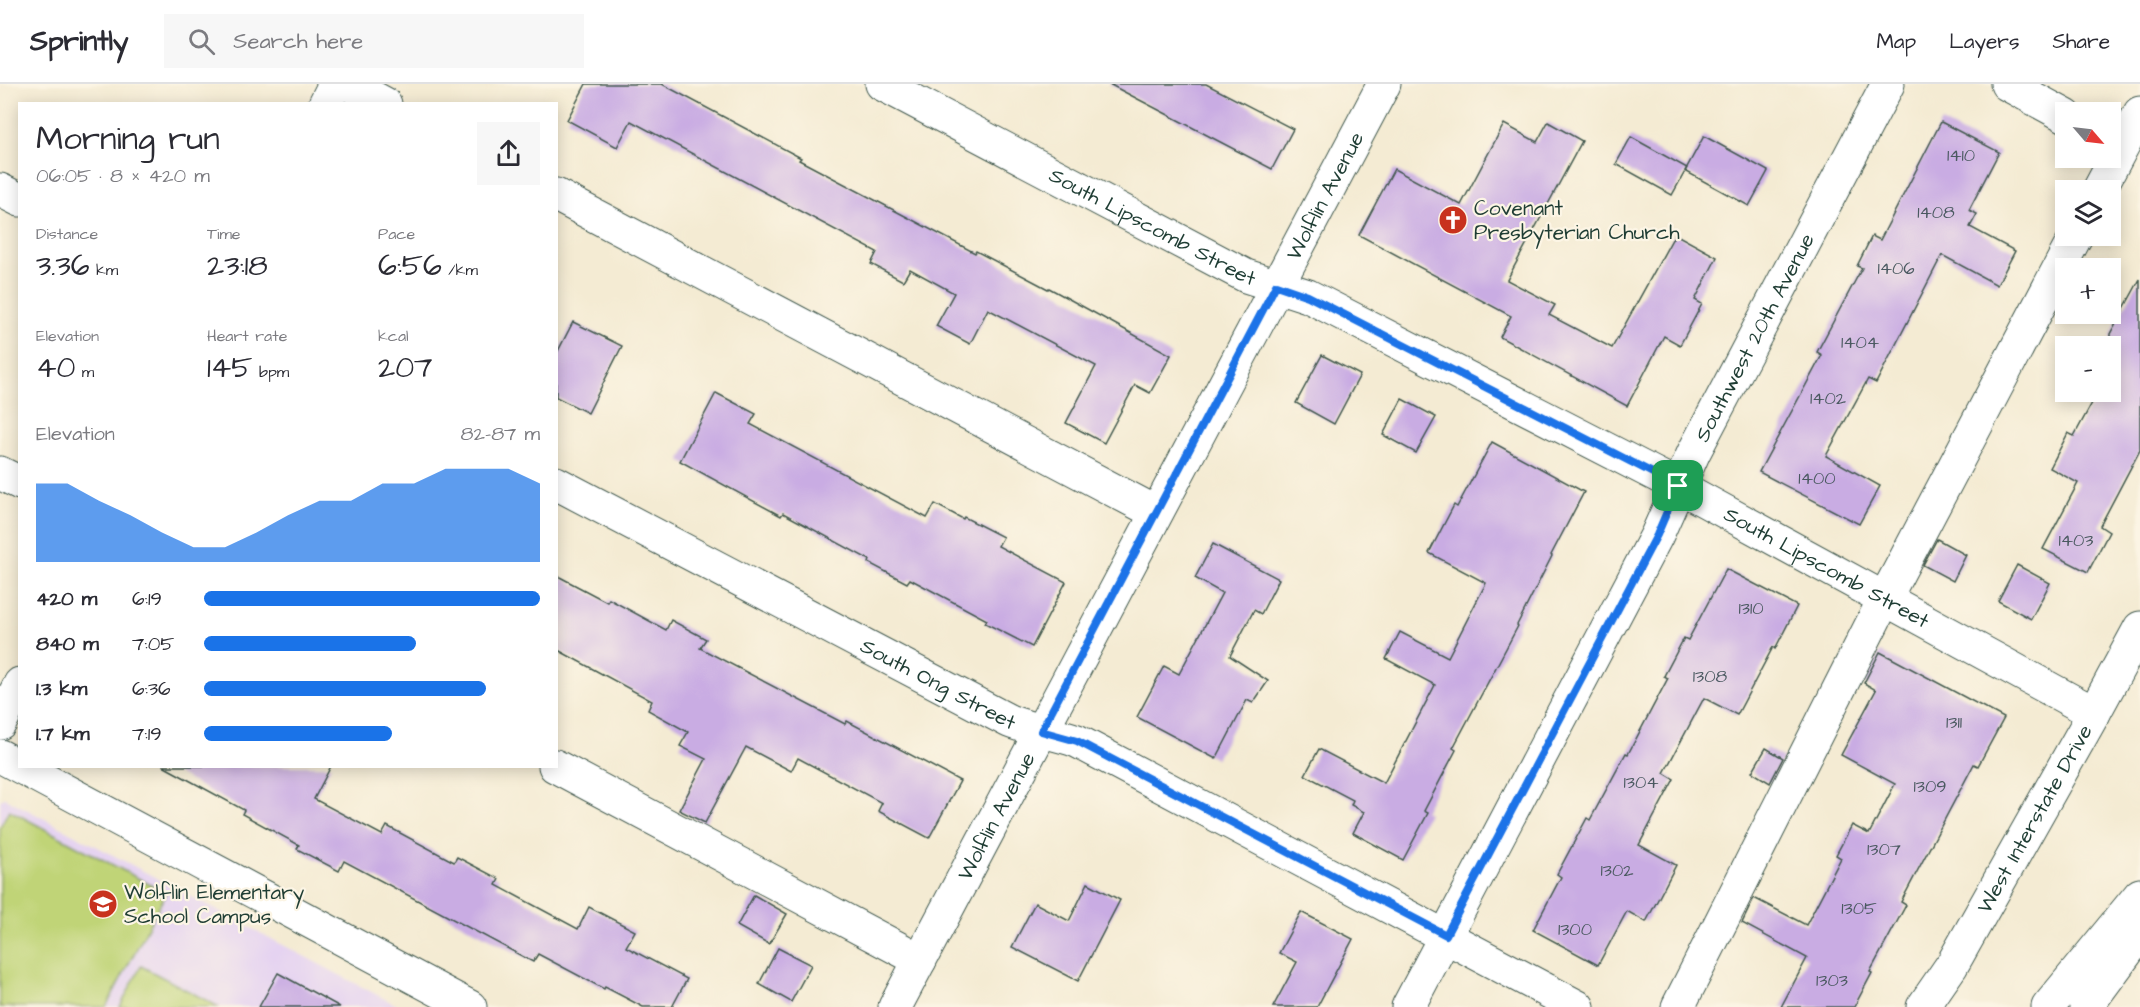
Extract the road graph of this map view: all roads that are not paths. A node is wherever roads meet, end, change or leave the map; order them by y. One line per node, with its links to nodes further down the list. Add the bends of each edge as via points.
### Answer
1 (335, 84): 7 (main road)
2 (348, 84): 8 (main road)
3 (882, 84): 17 (main road, South Lipscomb Street, via 1246,276)
4 (1384, 84): 17 (main road, Wolflin Avenue)
5 (1888, 84): 21 (main road, Southwest 20th Avenue)
6 (2007, 84): 9 (main road)
7 (326, 102)
8 (381, 102)
9 (2055, 110)
10 (2140, 113): 11 (main road)
11 (2124, 148): 12 (main road)
12 (2105, 180)
13 (0, 190): 15 (main road)
14 (558, 196): 22 (main road)
15 (18, 199)
16 (2071, 246): 23 (main road)
17 (1276, 285): 21 (main road, South Lipscomb Street, via 1308,296); 22 (main road, Wolflin Avenue)
18 (0, 473): 19 (main road)
19 (18, 482)
20 (558, 484): 28 (main road, South Ong Street, via 1009,721)
21 (1678, 486): 23 (main road, South Lipscomb Street); 35 (main road, Southwest 20th Avenue, via 1657,535)
22 (1155, 512): 28 (main road, Wolflin Avenue)
23 (1885, 598): 26 (main road, South Lipscomb Street); 41 (main road)
24 (2140, 628): 26 (main road, West Interstate Drive)
25 (18, 688): 27 (main road)
26 (2094, 713): 42 (main road, West Interstate Drive, via 1952,965)
27 (0, 723)
28 (1041, 731): 35 (main road, South Ong Street, via 1077,741); 36 (main road, Wolflin Avenue)
29 (0, 756): 30 (main road)
30 (18, 766)
31 (22, 768): 37 (main road)
32 (558, 768): 36 (main road)
33 (2140, 895): 43 (main road)
34 (2140, 934): 44 (main road)
35 (1446, 935): 39 (main road, Southwest 20th Avenue); 40 (main road, South Ong Street)
36 (920, 960): 38 (main road, Wolflin Avenue)
37 (470, 1007)
38 (895, 1007)
39 (1408, 1007)
40 (1578, 1007)
41 (1678, 1007)
42 (1923, 1007)
43 (2048, 1007)
44 (2086, 1007)

